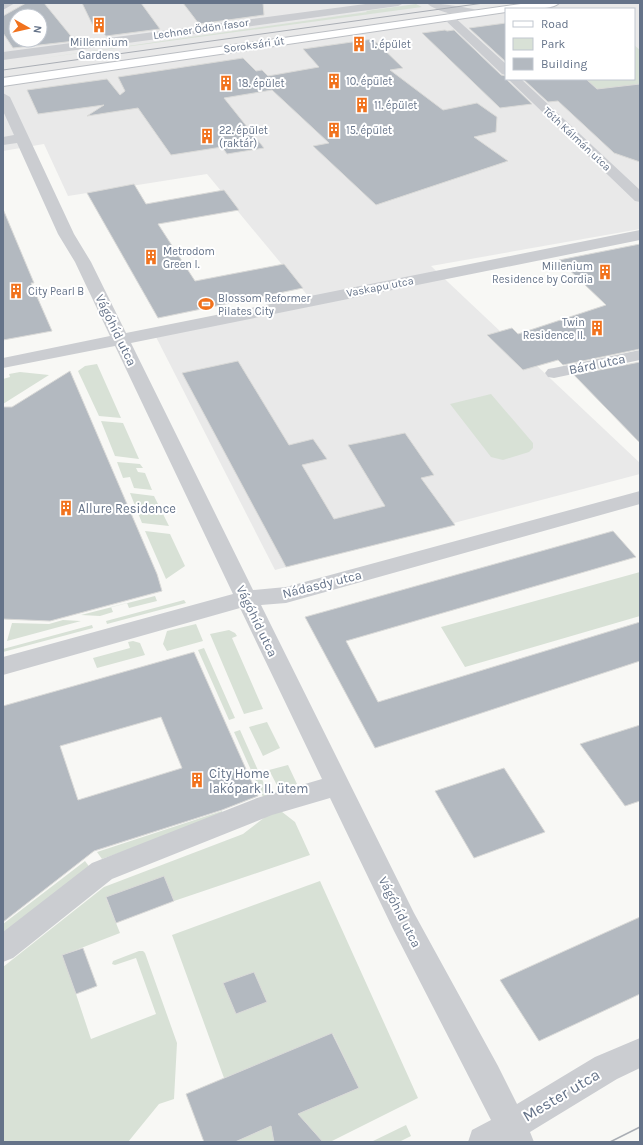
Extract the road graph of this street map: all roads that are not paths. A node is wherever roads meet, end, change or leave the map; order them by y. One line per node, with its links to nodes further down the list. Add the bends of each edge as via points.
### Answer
1 (9, 3): 5 (street)
2 (398, 3): 11 (street, Lechner Ödön fasor)
3 (553, 3): 6 (main road, Soroksári út)
4 (434, 4): 8 (street); 10 (street)
5 (3, 7)
6 (515, 8)
7 (505, 9): 8 (main road, Soroksári út)
8 (478, 13): 9 (main road, Soroksári út)
9 (448, 17): 10 (main road, Soroksári út); 12 (street)
10 (432, 20): 14 (main road, Soroksári út)
11 (3, 56)
12 (505, 70)
13 (515, 80): 17 (street, Tóth Kálmán utca)
14 (3, 82)
15 (3, 97): 16 (street, Vágóhíd utca)
16 (13, 140): 19 (street, Vágóhíd utca, via 83,262)
17 (640, 198)
18 (640, 235): 19 (street, Vaskapu utca)
19 (119, 339): 21 (street, Vaskapu utca); 24 (street, Vágóhíd utca)
20 (640, 355): 22 (street, Bárd utca)
21 (3, 363)
22 (554, 373)
23 (640, 497): 24 (street, Nádasdy utca, via 286,596)
24 (246, 598): 25 (street, Nádasdy utca); 26 (street, Vágóhíd utca)
25 (3, 666)
26 (338, 785): 27 (street, via 266,806 102,871); 29 (street, Vágóhíd utca, via 404,922 487,1077)
27 (3, 949)
28 (640, 1053): 29 (street, Mester utca, via 606,1068)
29 (514, 1134): 30 (street, Mester utca)
30 (484, 1142)

